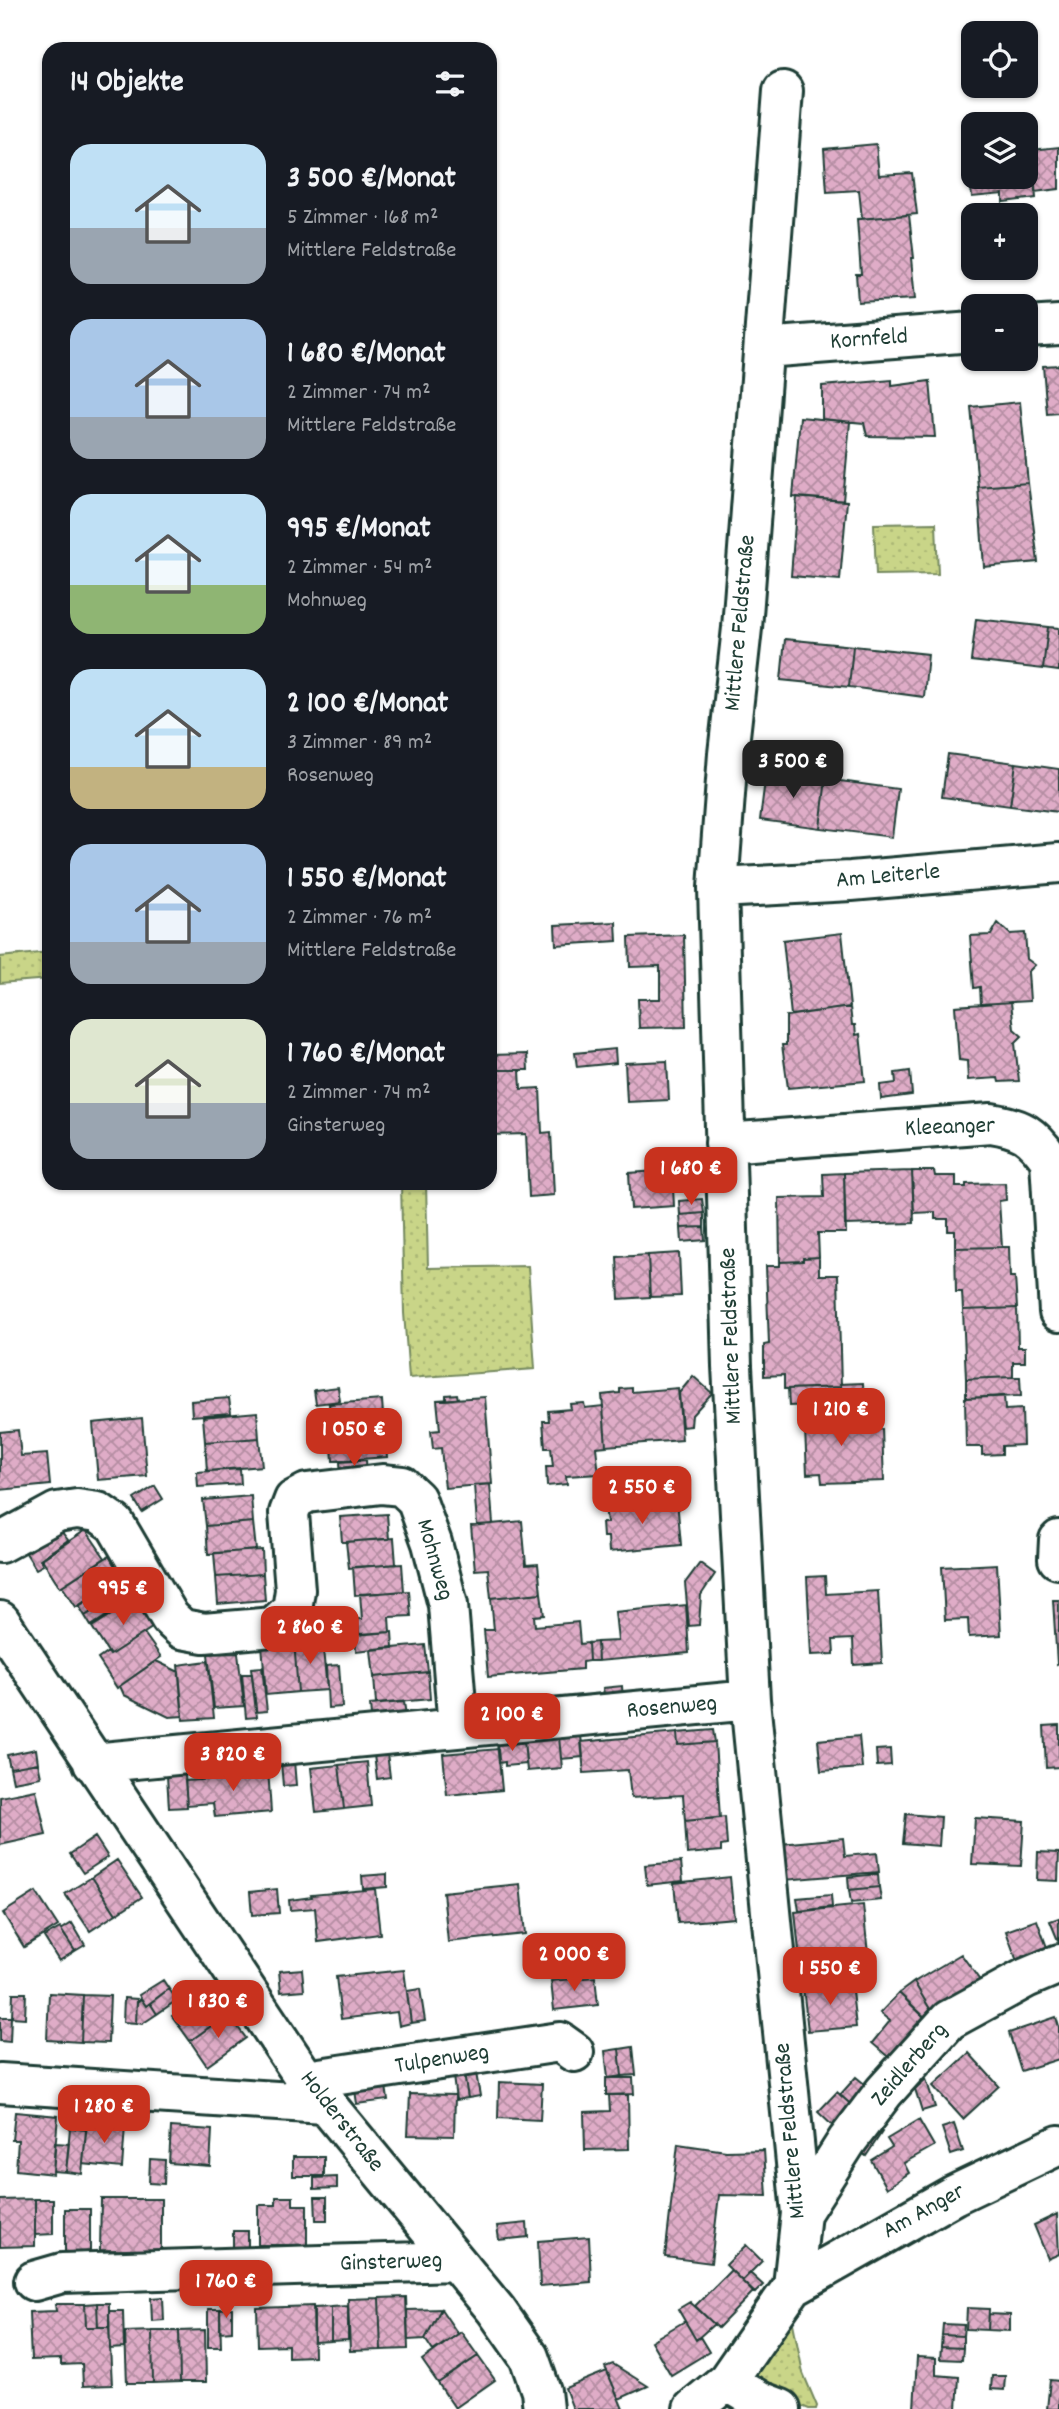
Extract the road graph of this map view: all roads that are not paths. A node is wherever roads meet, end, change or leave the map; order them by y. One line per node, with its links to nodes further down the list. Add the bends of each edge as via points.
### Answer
1 (783, 91): 5 (street, Mittlere Feldstraße)
2 (1059, 325): 3 (street)
3 (1038, 326)
4 (961, 333): 5 (street, Kornfeld)
5 (764, 348): 7 (street, Mittlere Feldstraße)
6 (1059, 863): 7 (street, Am Leiterle)
7 (718, 888): 8 (street, Mittlere Feldstraße)
8 (725, 1143): 9 (street, Kleeanger, via 991,1123 1014,1127 1036,1139 1050,1160); 14 (street, Mittlere Feldstraße)
9 (1059, 1312)
10 (1059, 1540): 12 (street)
11 (0, 1543): 15 (street, Mohnweg, via 57,1512 97,1512 115,1524 170,1618 182,1629 204,1633 273,1627 292,1610 295,1590 289,1513 293,1500 307,1493 402,1486 416,1499 448,1605)
12 (1058, 1559)
13 (0, 1621): 16 (street, Holderstraße)
14 (750, 1700): 15 (street, Rosenweg); 22 (street, Mittlere Feldstraße)
15 (458, 1728): 16 (street, Rosenweg)
16 (93, 1763): 20 (street, Holderstraße)
17 (1059, 1964): 22 (street, Zeidlerberg, via 948,2020 884,2092)
18 (574, 2052): 20 (street, Tulpenweg, via 560,2042)
19 (0, 2083): 20 (street, Tulpenweg)
20 (315, 2092): 23 (street, Holderstraße)
21 (1059, 2145): 25 (street, Am Anger, via 962,2190)
22 (801, 2213): 25 (street, Mittlere Feldstraße)
23 (455, 2261): 24 (street, Ginsterweg, via 62,2273); 27 (street, Holderstraße, via 529,2357)
24 (34, 2281)
25 (793, 2286): 26 (street)
26 (727, 2381): 28 (street); 29 (street)
27 (543, 2409)
28 (693, 2409)
29 (781, 2409)

